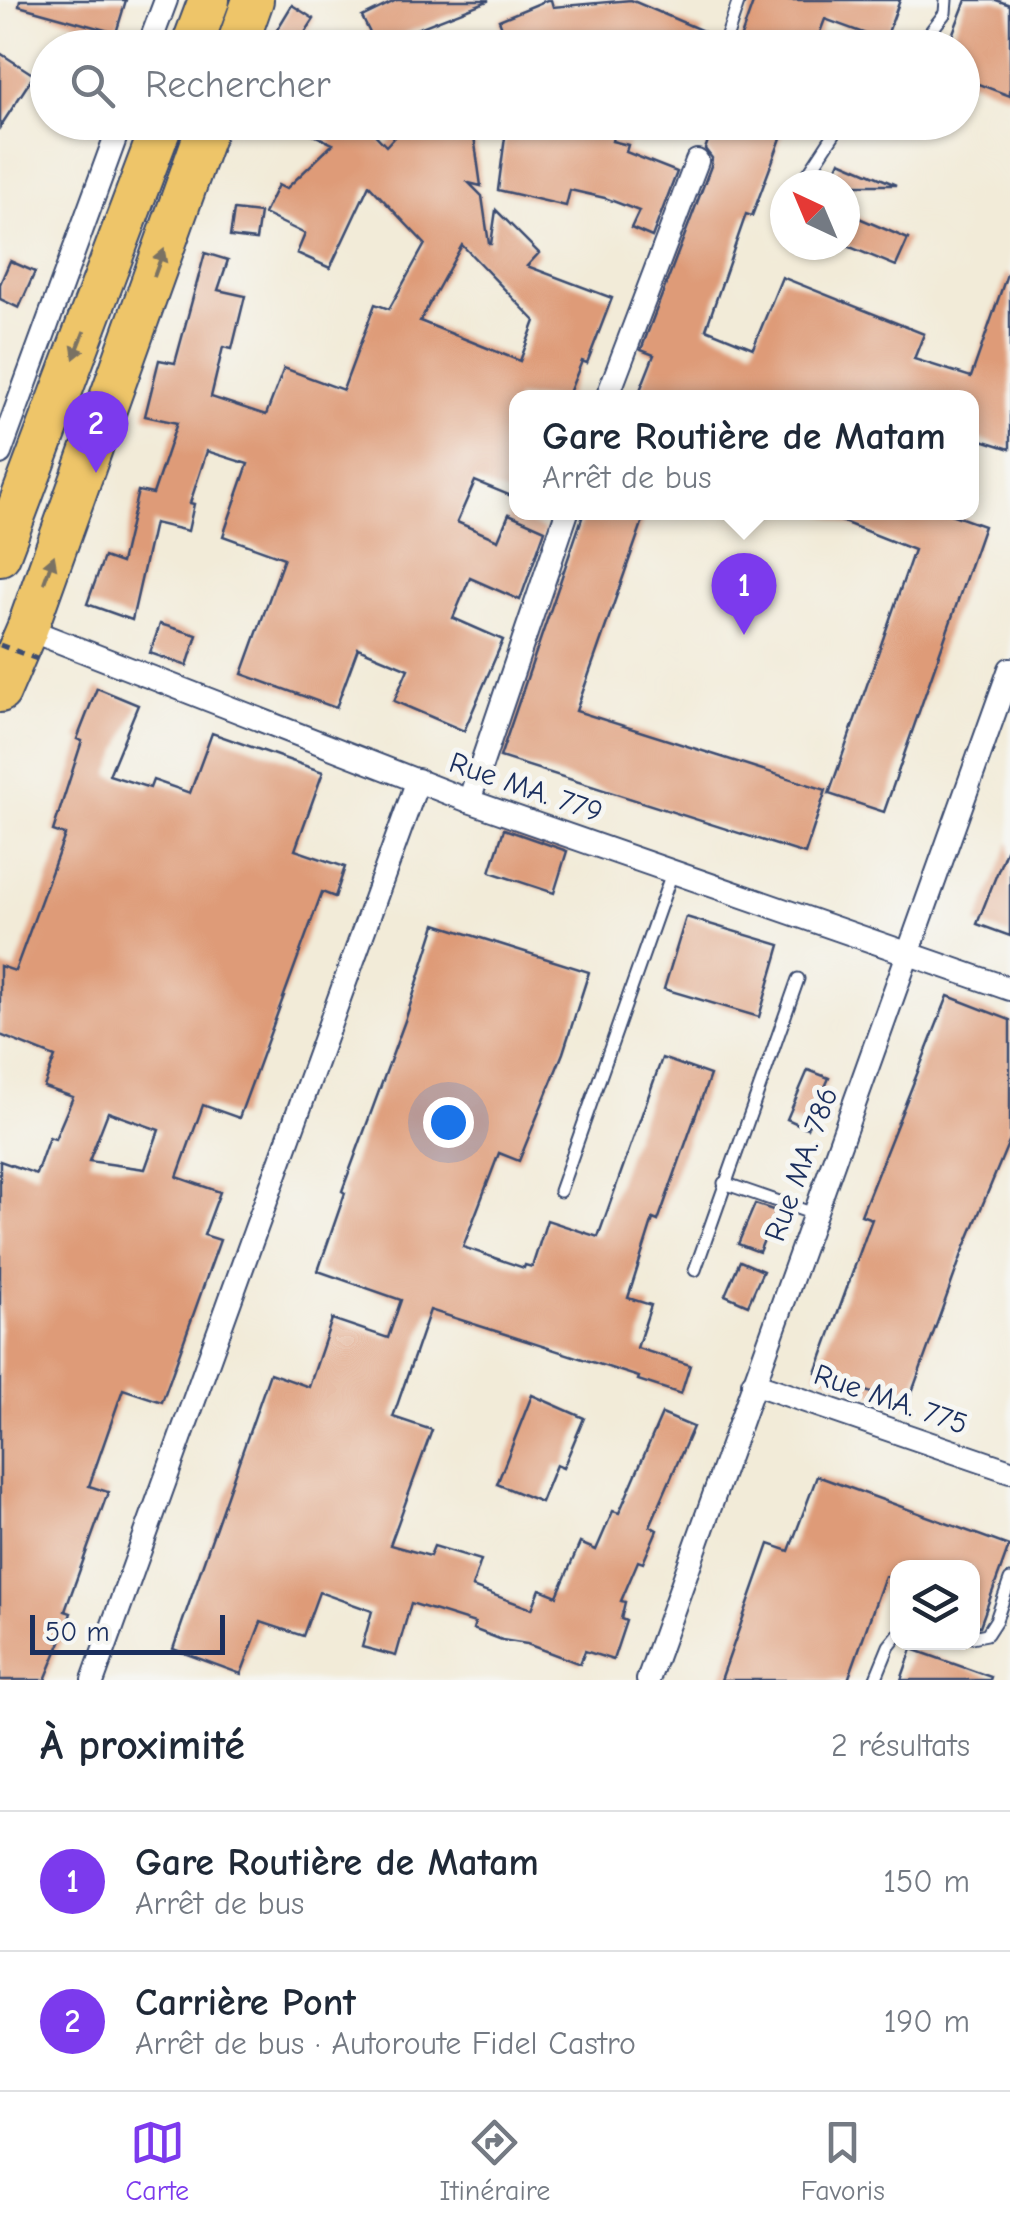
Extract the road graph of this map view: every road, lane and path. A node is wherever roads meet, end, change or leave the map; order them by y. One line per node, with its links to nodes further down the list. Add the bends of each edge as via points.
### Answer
1 (166, 0): 6 (street)
2 (209, 0): 7 (highway)
3 (252, 0): 8 (highway)
4 (739, 0): 9 (lane)
5 (946, 0): 10 (lane)
6 (155, 30)
7 (198, 30)
8 (242, 30)
9 (729, 30)
10 (931, 30)
11 (114, 140): 18 (street)
12 (155, 140): 20 (highway, one-way to 20)
13 (203, 140): 21 (highway, one-way to 13)
14 (830, 140): 16 (lane)
15 (696, 161): 17 (street)
16 (811, 170)
17 (610, 390)
18 (0, 453)
19 (564, 520): 25 (street)
20 (0, 555)
21 (21, 644): 23 (highway); 24 (street, Rue MA. 779)
22 (1009, 676): 27 (street, Rue MA. 786)
23 (0, 692)
24 (418, 780): 25 (street, Rue MA. 779); 39 (street)
25 (469, 801): 26 (street, Rue MA. 779)
26 (673, 870): 27 (street, Rue MA. 779); 31 (lane)
27 (910, 953): 29 (street, Rue MA. 779); 32 (street, Rue MA. 786)
28 (798, 979): 30 (lane)
29 (1010, 989)
30 (724, 1183): 32 (lane); 33 (lane)
31 (560, 1190)
32 (815, 1214): 34 (street, Rue MA. 786)
33 (695, 1270)
34 (754, 1383): 35 (street, Rue MA. 775); 40 (street, Rue MA. 786)
35 (1010, 1472)
36 (1010, 1580): 37 (lane, via 996,1620)
37 (980, 1635)
38 (890, 1644): 41 (lane)
39 (93, 1680)
40 (648, 1680)
41 (875, 1680)

